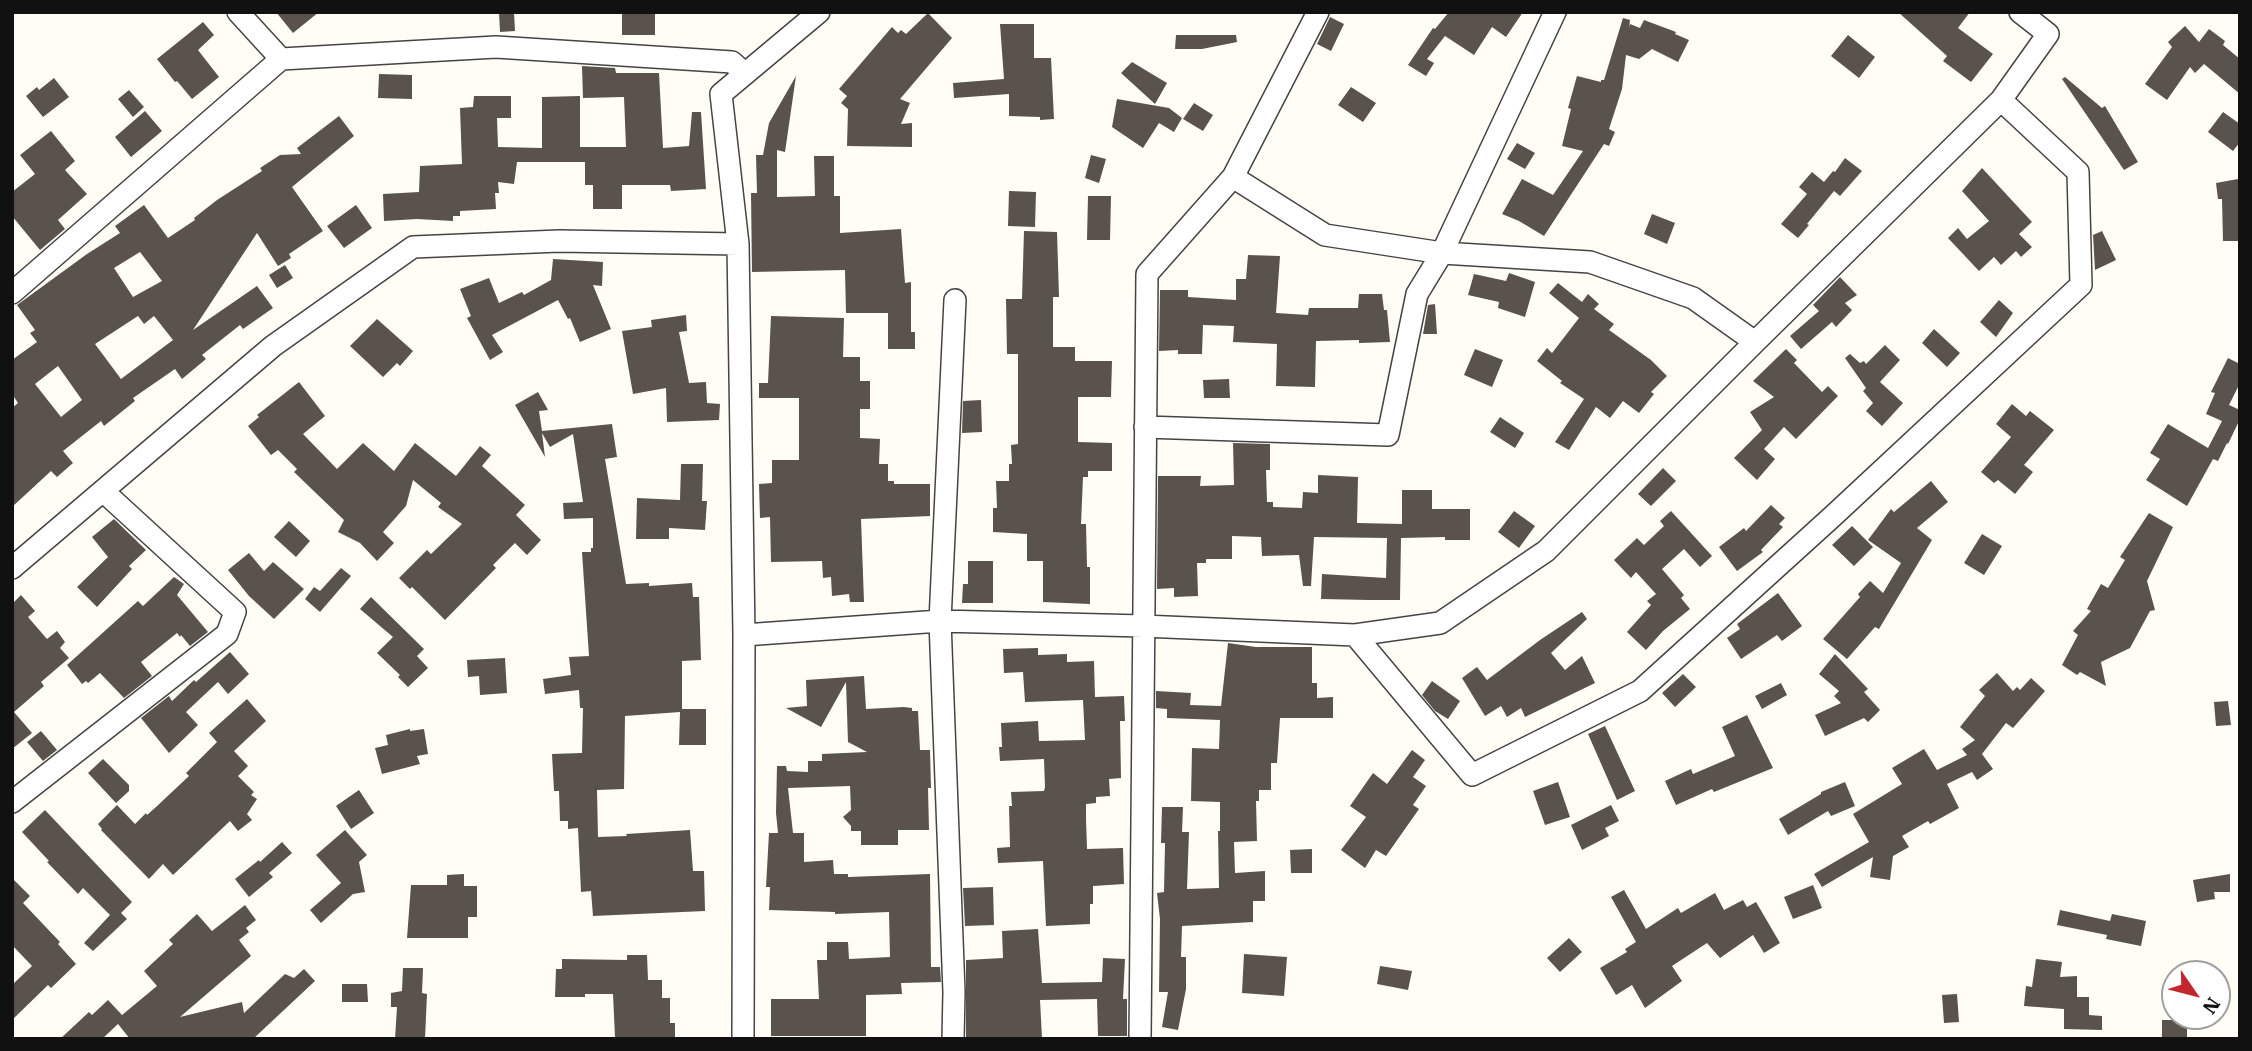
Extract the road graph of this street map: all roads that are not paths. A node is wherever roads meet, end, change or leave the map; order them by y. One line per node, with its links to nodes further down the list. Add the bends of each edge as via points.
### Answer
1 (237, 12): 6 (street)
2 (819, 12): 7 (street)
3 (1318, 12): 9 (street)
4 (1555, 12): 11 (street)
5 (2020, 12): 8 (street, via 2048,34)
6 (281, 59): 7 (street, via 496,47 732,61); 12 (street)
7 (745, 74): 10 (street, via 721,94)
8 (2001, 100): 14 (street); 21 (street, via 2078,172 2081,285 1640,691 1472,775)
9 (1233, 177): 11 (street, via 1325,235); 15 (street, via 1147,274)
10 (738, 244): 16 (street, via 559,241 413,247 273,346); 20 (street)
11 (1443, 253): 14 (street, via 1590,262 1693,298); 15 (street, via 1417,294 1388,435)
12 (12, 293)
13 (955, 300): 18 (street)
14 (1755, 342): 21 (street, via 1546,551 1440,624)
15 (1145, 427): 19 (street)
16 (103, 491): 17 (street); 22 (street, via 235,612 227,634)
17 (12, 568)
18 (940, 621): 19 (street); 20 (street); 24 (street)
19 (1143, 626): 21 (street); 25 (street)
20 (744, 635): 23 (street)
21 (1355, 635)
22 (12, 802)
23 (743, 1039)
24 (953, 1039)
25 (1140, 1039)

